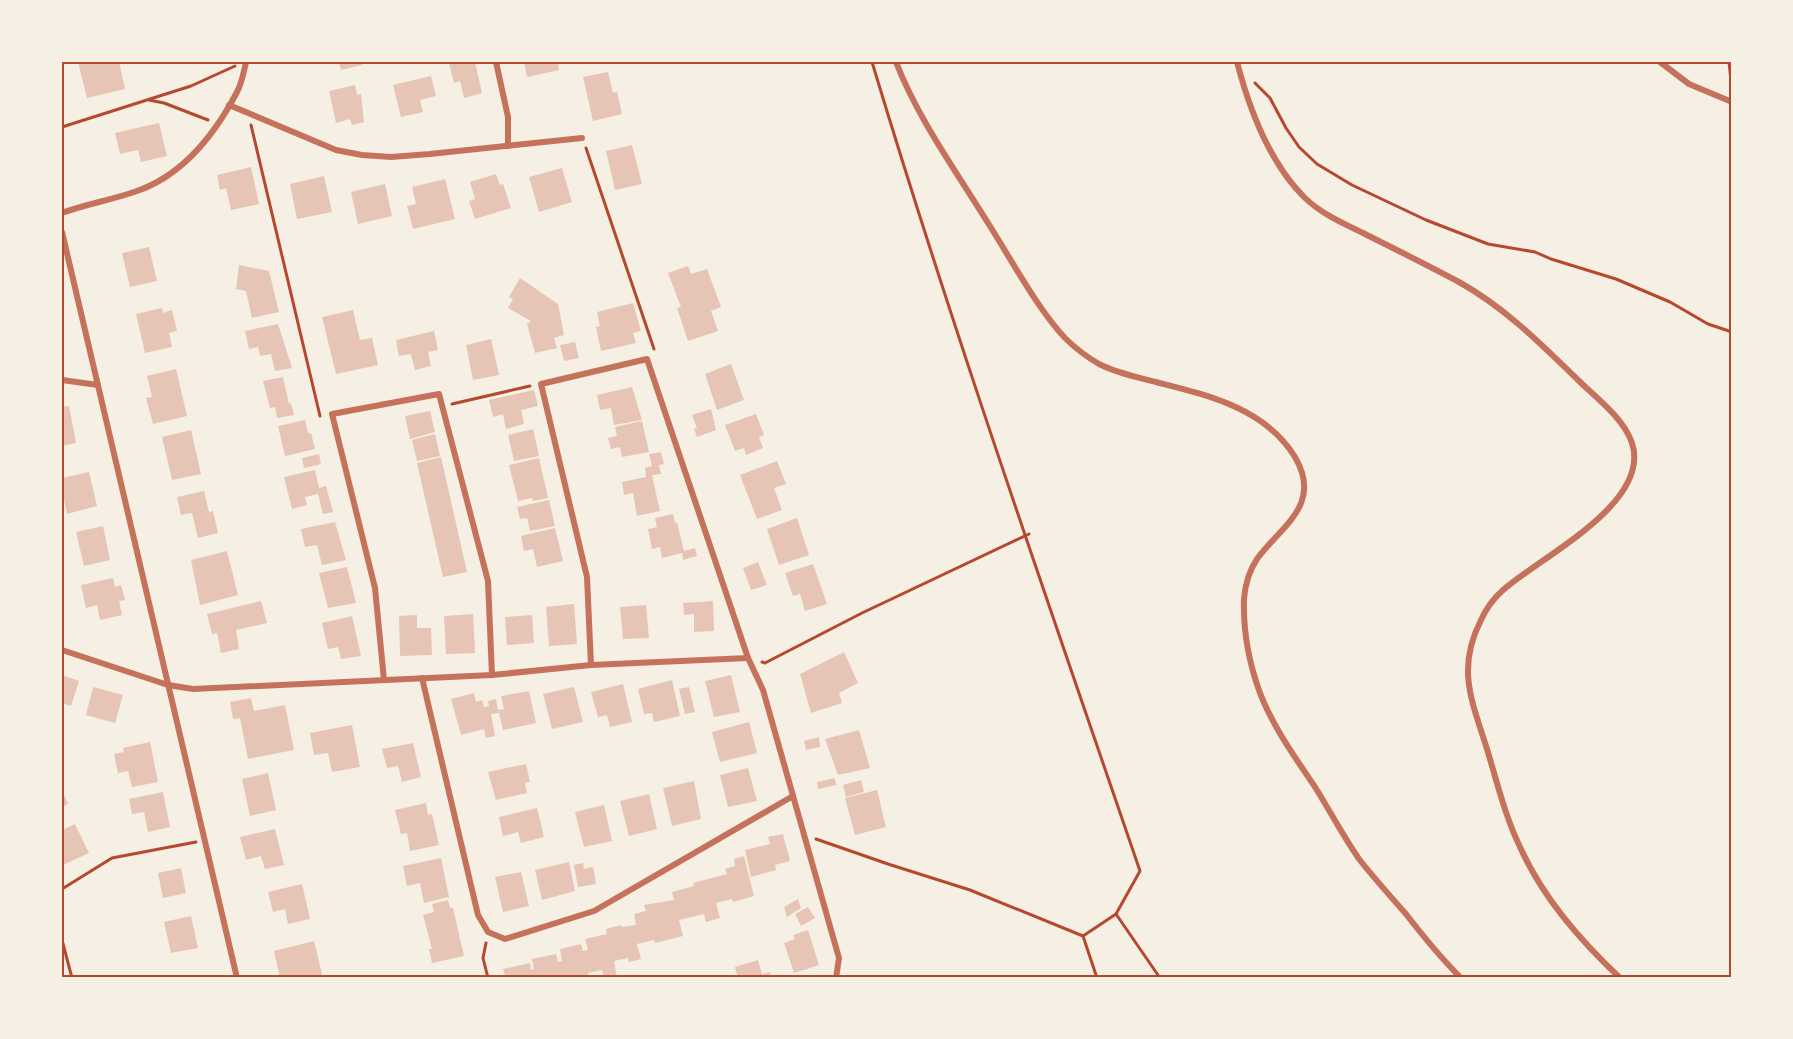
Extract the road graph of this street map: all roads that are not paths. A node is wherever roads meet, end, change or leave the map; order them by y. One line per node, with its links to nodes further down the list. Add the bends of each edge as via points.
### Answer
1 (245, 62): 7 (street, via 238,91)
2 (496, 62): 9 (street, via 508,117)
3 (896, 62): 24 (street, via 917,107 957,174 1065,338 1101,365 1246,411 1276,434 1296,458 1304,484 1301,505 1257,559 1246,582 1245,632 1256,681 1279,730 1359,858)
4 (1237, 62): 25 (street, via 1266,139 1302,195 1327,214 1459,283 1505,313 1617,420 1630,438 1634,460 1620,494 1582,533 1492,601 1472,640 1466,670 1504,805 1522,851 1568,923)
5 (1660, 62): 6 (street, via 1689,84)
6 (1731, 102)
7 (229, 105): 9 (street, via 336,150 362,155 401,157); 10 (street, via 202,144 166,177 138,191)
8 (582, 138): 9 (street)
9 (508, 146)
10 (62, 213)
11 (62, 232): 13 (street)
12 (62, 380): 13 (street)
13 (98, 385): 20 (street)
14 (62, 650): 20 (street)
15 (748, 658): 16 (street); 16 (street, via 646,359 541,384 587,578); 21 (street, via 763,690)
16 (591, 665): 17 (street)
17 (492, 675): 18 (street); 19 (street, via 488,581 439,394 332,414 375,588)
18 (422, 678): 19 (street); 21 (street, via 478,915 488,932 505,939 594,911)
19 (384, 680): 20 (street, via 193,689)
20 (168, 685): 22 (street)
21 (793, 796): 23 (street, via 839,958)
22 (237, 978)
23 (836, 978)
24 (1461, 978)
25 (1620, 978)

